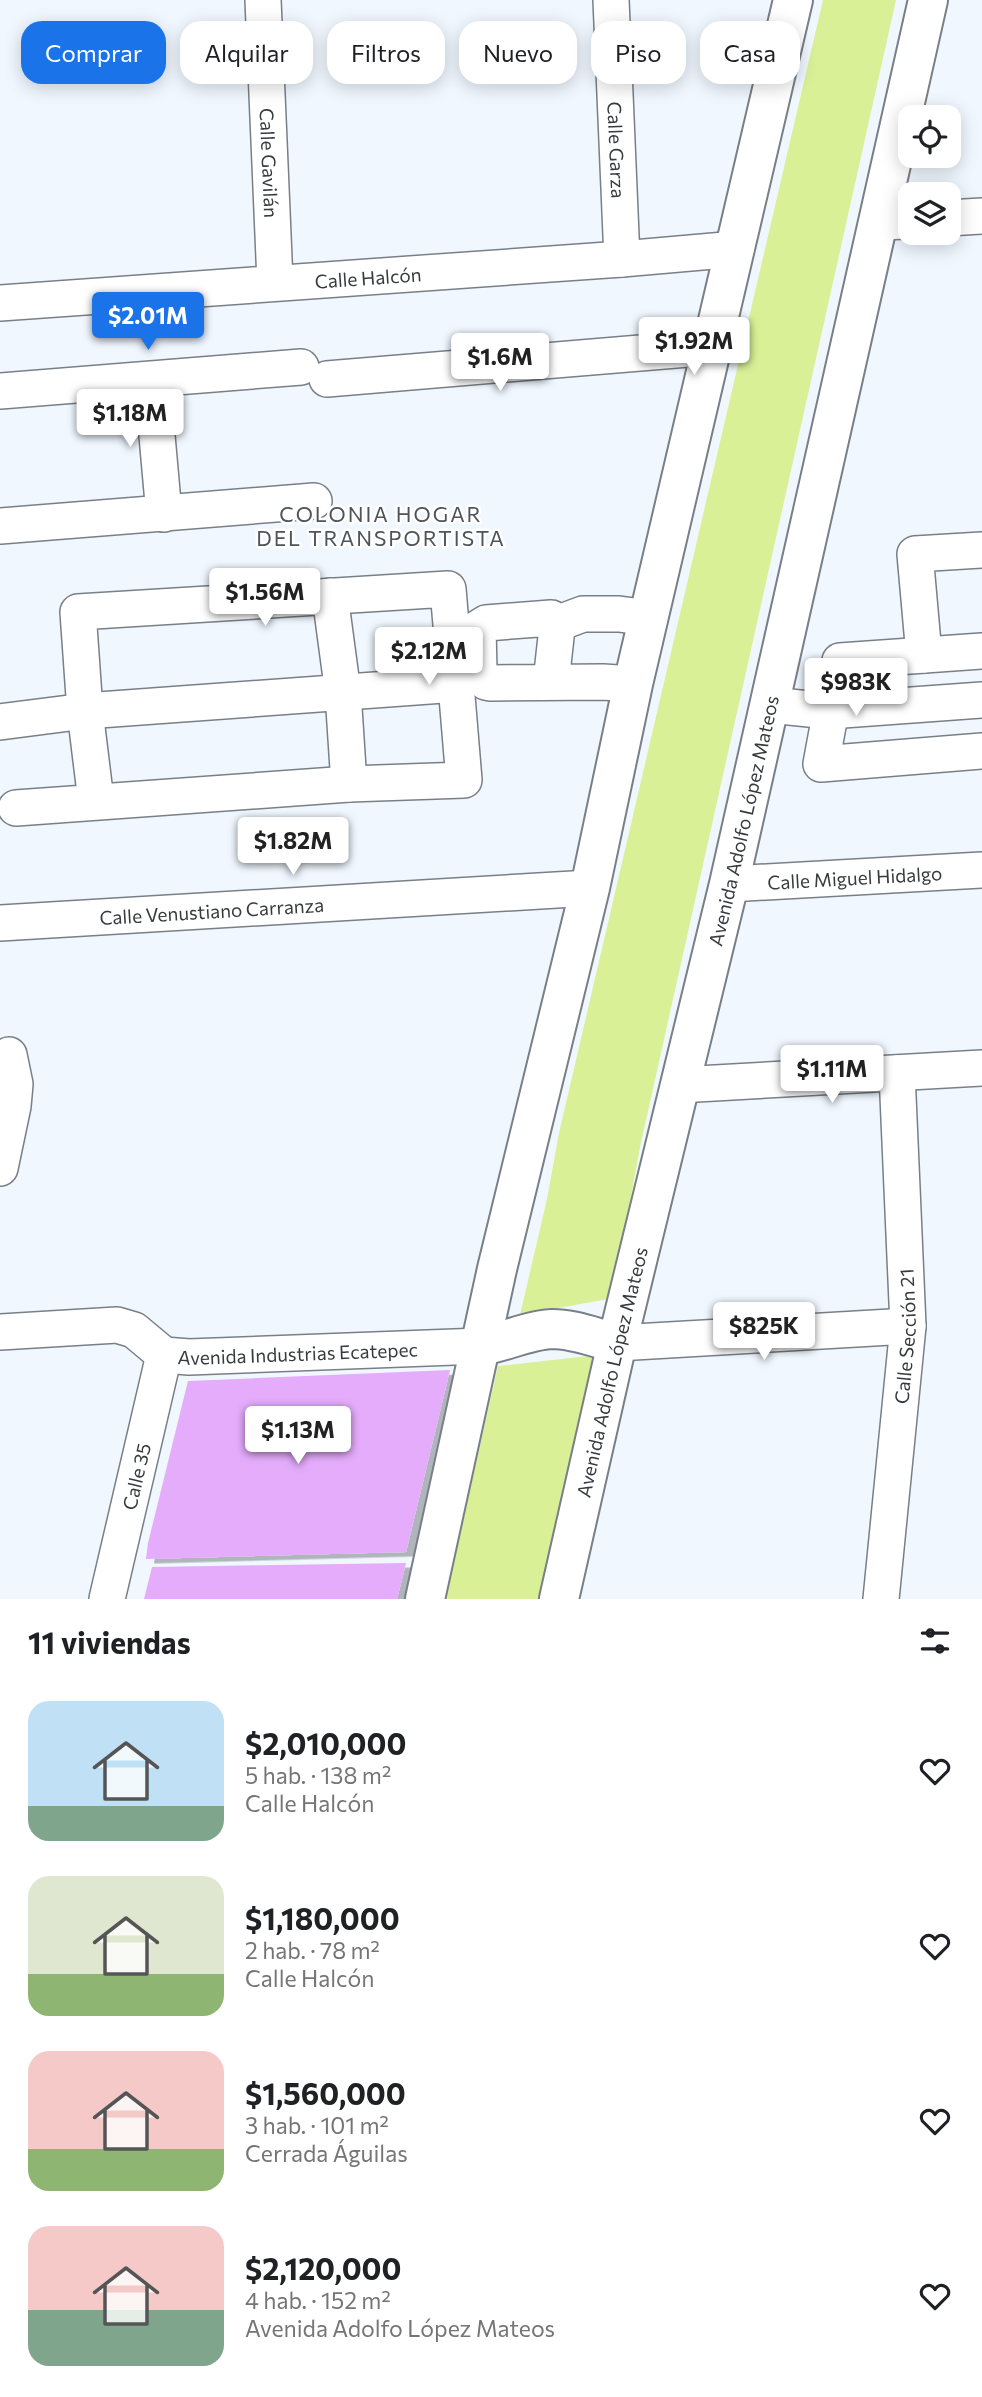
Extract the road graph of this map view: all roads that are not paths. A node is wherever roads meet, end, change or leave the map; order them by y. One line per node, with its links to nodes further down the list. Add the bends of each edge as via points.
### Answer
1 (263, 0): 10 (street, Calle Gavilán)
2 (611, 0): 9 (street, Calle Garza)
3 (793, 0): 8 (main road)
4 (928, 0): 7 (main road, Avenida Adolfo López Mateos)
5 (982, 216): 6 (street)
6 (961, 217)
7 (893, 221): 29 (main road, Avenida Adolfo López Mateos)
8 (736, 249): 9 (street, Calle Halcón); 12 (main road)
9 (622, 259): 10 (street, Calle Halcón)
10 (275, 282): 11 (street, Calle Halcón)
11 (0, 303)
12 (712, 347): 13 (street); 20 (main road)
13 (152, 380): 14 (street); 16 (street)
14 (0, 391)
15 (314, 501): 16 (street)
16 (164, 514): 17 (street)
17 (0, 526)
18 (982, 550): 23 (street, via 915,555)
19 (330, 596): 25 (street, via 448,589); 27 (street); 30 (street, via 78,612)
20 (649, 618): 21 (street, via 583,614); 26 (main road)
21 (556, 624): 24 (street); 24 (street, via 547,617 486,623 477,631 479,671 486,682)
22 (982, 651): 23 (street)
23 (924, 655): 31 (street, via 840,661)
24 (551, 682): 26 (street)
25 (457, 684): 27 (street); 34 (street, via 464,779)
26 (633, 684): 39 (main road)
27 (343, 693): 30 (street); 34 (street)
28 (982, 700): 31 (street)
29 (769, 705): 31 (street); 38 (main road, Avenida Adolfo López Mateos)
30 (85, 711): 32 (street); 35 (street)
31 (829, 711): 33 (street, via 821,764)
32 (0, 722)
33 (982, 751)
34 (349, 785): 35 (street)
35 (96, 801): 36 (street)
36 (16, 808)
37 (982, 870): 38 (street, Calle Miguel Hidalgo)
38 (729, 884): 44 (main road, Avenida Adolfo López Mateos)
39 (590, 888): 40 (street, Calle Venustiano Carranza); 49 (main road)
40 (0, 923)
41 (9, 1055): 45 (street, via 15,1084)
42 (982, 1068): 43 (street)
43 (897, 1073): 44 (street); 46 (street, Calle Sección 21)
44 (679, 1085): 48 (main road, Avenida Adolfo López Mateos)
45 (0, 1168)
46 (908, 1326): 48 (street); 54 (street, Calle Sección 21)
47 (0, 1332): 50 (street, Avenida Industrias Ecatepec, via 117,1325 134,1330)
48 (617, 1343): 49 (main road, via 552,1329); 53 (main road, Avenida Adolfo López Mateos)
49 (481, 1346): 50 (street, Avenida Industrias Ecatepec); 52 (main road)
50 (164, 1355): 51 (street, Calle 35)
51 (107, 1599)
52 (425, 1599)
53 (559, 1599)
54 (881, 1599)

